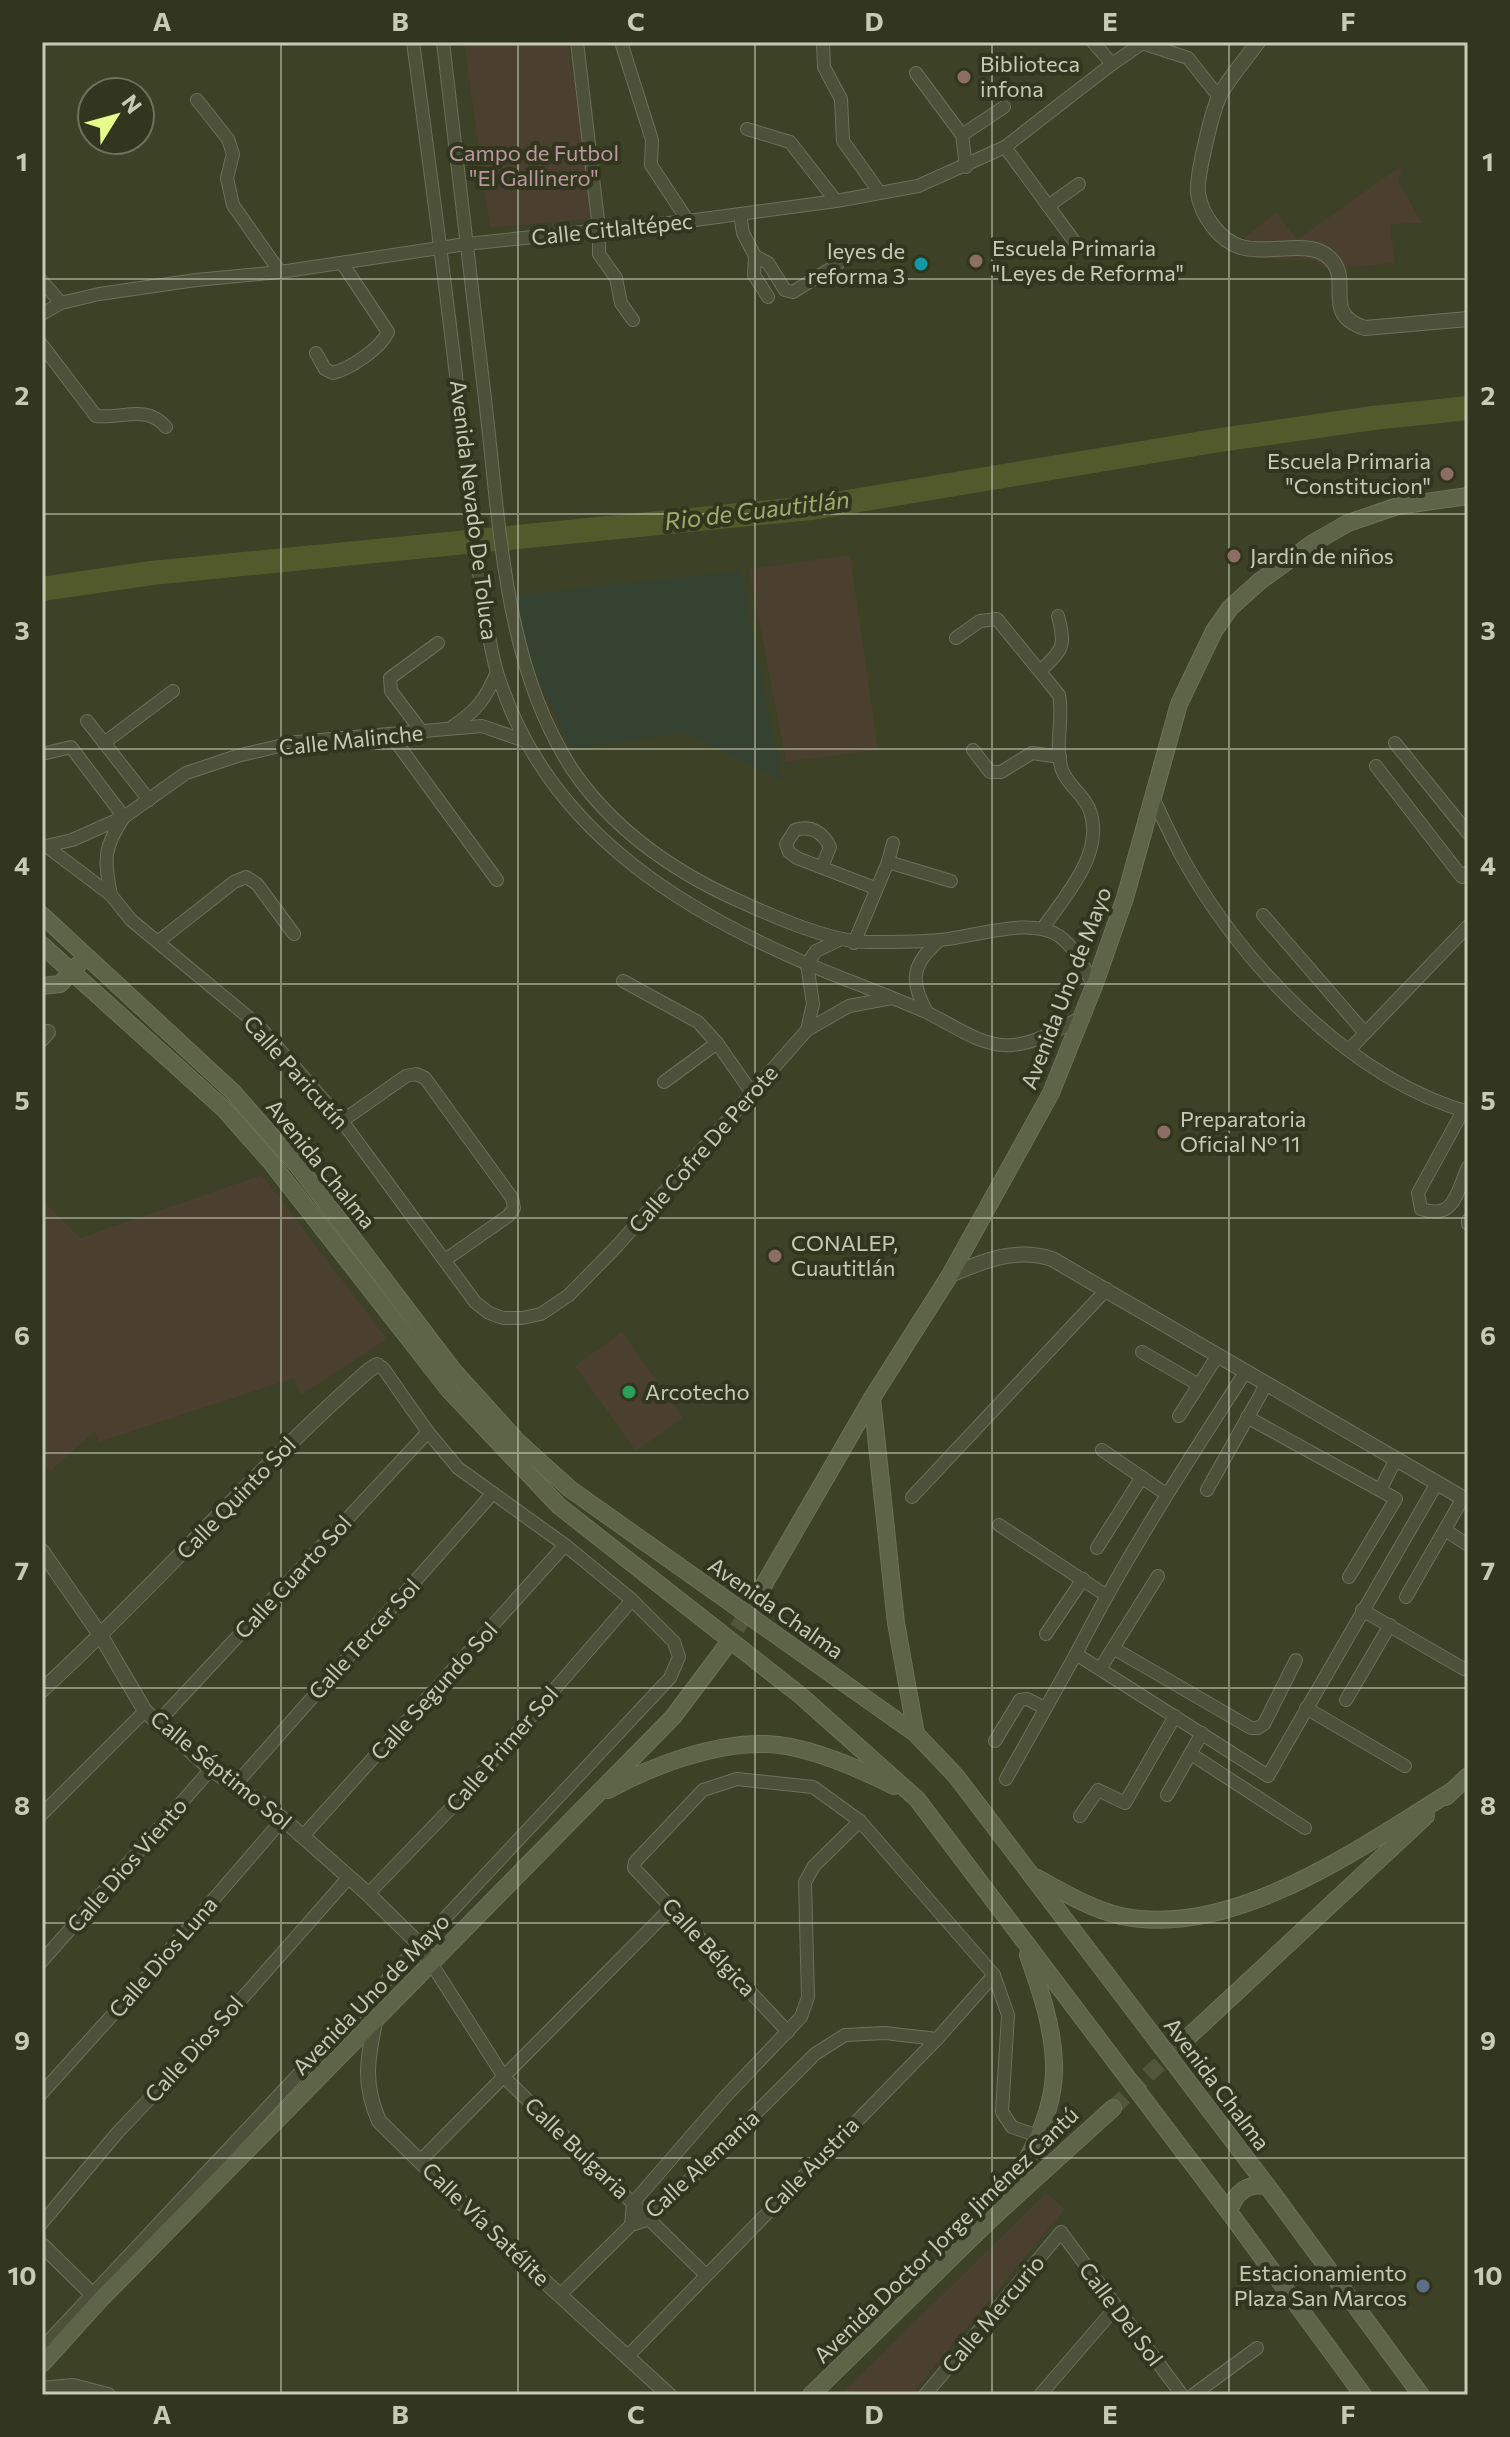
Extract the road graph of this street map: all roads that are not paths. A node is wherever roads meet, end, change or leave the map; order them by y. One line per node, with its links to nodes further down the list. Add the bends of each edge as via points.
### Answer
1 (413, 42): 28 (street, Avenida Nevado De Toluca)
2 (443, 42): 27 (street, Avenida Nevado De Toluca)
3 (577, 42): 25 (street)
4 (621, 42): 24 (street, via 652,140 651,165)
5 (823, 42): 20 (street, via 824,67 841,99 843,141)
6 (1093, 42): 10 (street)
7 (1143, 42): 9 (street); 10 (street, Calle Citlaltépec)
8 (1258, 42): 12 (street)
9 (1168, 46): 12 (street, via 1188,58)
10 (1112, 64): 17 (street, Calle Citlaltépec)
11 (916, 73): 16 (street)
12 (1219, 97): 37 (street, via 1198,193 1221,237 1258,250 1310,248 1325,253 1335,264 1340,310 1349,323 1365,328)
13 (197, 100): 32 (street, via 228,139 233,205)
14 (1004, 107): 16 (street)
15 (747, 129): 21 (street, via 790,142)
16 (962, 135): 18 (street)
17 (1005, 147): 18 (street, Calle Citlaltépec); 22 (street)
18 (966, 167): 20 (street, Calle Citlaltépec, via 918,186)
19 (1079, 184): 22 (street)
20 (880, 193): 21 (street, Calle Citlaltépec)
21 (836, 201): 23 (street, Calle Citlaltépec)
22 (1048, 206): 26 (street)
23 (740, 214): 24 (street, Calle Citlaltépec); 29 (street)
24 (688, 221): 25 (street, Calle Citlaltépec)
25 (599, 229): 27 (street, Calle Citlaltépec); 38 (street, via 599,254 616,278 621,303)
26 (1074, 241)
27 (466, 244): 28 (street, Calle Citlaltépec); 39 (street, Avenida Nevado De Toluca)
28 (440, 249): 30 (street, Calle Citlaltépec); 40 (street, Avenida Nevado De Toluca)
29 (755, 256): 31 (street, via 768,263 785,290 793,292); 34 (street, via 754,275)
30 (342, 263): 32 (street, Calle Citlaltépec); 42 (street, via 388,332 384,341 333,373)
31 (838, 264)
32 (280, 272): 35 (street, Calle Citlaltépec)
33 (42, 281): 35 (street)
34 (768, 297)
35 (61, 303): 36 (street, Calle Citlaltépec)
36 (42, 314)
37 (1468, 319)
38 (633, 320)
39 (476, 324): 40 (street); 80 (street, Avenida Nevado De Toluca, via 504,554 525,668 574,772 606,812 656,856 765,913)
40 (450, 326): 49 (street, Avenida Nevado De Toluca, via 475,554)
41 (42, 345): 43 (street, via 96,416 146,414)
42 (316, 353)
43 (166, 427)
44 (1468, 496): 62 (main road, Avenida Uno de Mayo, via 1398,506 1348,523 1313,543 1230,608 1179,704)
45 (1058, 616): 48 (street, via 1061,652)
46 (956, 638): 48 (street, via 980,621 997,619)
47 (438, 643): 53 (street, via 390,678 391,691)
48 (1041, 670): 60 (street, via 1059,695)
49 (497, 672): 52 (street, Calle Malinche, via 473,713); 55 (street, Avenida Nevado De Toluca)
50 (173, 691): 56 (street)
51 (87, 721): 56 (street)
52 (452, 727): 53 (street, Calle Malinche); 55 (street, Calle Malinche, via 482,726)
53 (422, 732): 54 (street, Calle Malinche)
54 (391, 735): 63 (street, Calle Malinche, via 296,742 237,756 186,773); 71 (street)
55 (525, 741): 86 (street, Avenida Nevado De Toluca, via 580,817 630,865 692,907)
56 (104, 743): 63 (street)
57 (1395, 743): 65 (street)
58 (973, 750): 60 (street, via 990,772 1001,772 1032,753)
59 (42, 754): 64 (street, via 71,747)
60 (1060, 757): 78 (street, via 1063,772 1090,811 1093,830 1077,879)
61 (1376, 766): 70 (street, via 1462,877)
62 (1152, 796): 90 (main road, Avenida Uno de Mayo); 97 (street, via 1183,859 1225,921 1280,990)
63 (149, 800): 64 (street, Calle Malinche)
64 (124, 817): 67 (street, Calle Malinche, via 72,840); 74 (street, Calle Malinche, via 106,849)
65 (1468, 833)
66 (893, 843): 68 (street)
67 (44, 845): 74 (street, Calle Paricutín)
68 (888, 862): 72 (street); 73 (street)
69 (822, 867): 73 (street)
70 (1468, 872)
71 (497, 880)
72 (951, 881)
73 (875, 888): 83 (street)
74 (111, 895): 82 (street, Calle Paricutín, via 131,920)
75 (42, 915): 85 (main road, Avenida Chalma)
76 (1263, 915): 95 (street)
77 (1468, 926): 95 (street)
78 (1043, 928): 81 (street, Avenida Nevado De Toluca); 90 (street, via 1061,937 1076,954)
79 (294, 934): 82 (street, via 246,877)
80 (841, 939): 83 (street, Avenida Nevado De Toluca); 86 (street, via 816,951)
81 (940, 940): 83 (street, Avenida Nevado De Toluca); 92 (street, via 924,953 915,973 917,994)
82 (159, 941): 101 (street, Calle Paricutín, via 259,1026)
83 (854, 943)
84 (42, 945): 87 (main road, Avenida Chalma)
85 (86, 956): 87 (main road); 121 (main road, Avenida Chalma, via 233,1092 298,1166 453,1370 518,1442)
86 (807, 964): 91 (street, Avenida Nevado De Toluca); 94 (street, via 813,995)
87 (72, 973): 89 (main road, via 60,984); 128 (main road, Avenida Chalma, via 224,1109 449,1390)
88 (623, 981): 96 (street, via 698,1022)
89 (42, 986)
90 (1094, 986): 93 (main road, Avenida Uno de Mayo)
91 (893, 998): 92 (street, Avenida Nevado De Toluca); 94 (street, Calle Cofre De Perote, via 840,1010)
92 (927, 1012): 93 (street, Avenida Nevado De Toluca, via 994,1045 1036,1040)
93 (1082, 1017): 104 (main road, Avenida Uno de Mayo, via 1051,1093)
94 (807, 1030): 99 (street, Calle Cofre De Perote)
95 (1365, 1033): 97 (street)
96 (717, 1043): 98 (street); 99 (street)
97 (1349, 1050): 100 (street, via 1403,1086)
98 (664, 1082)
99 (752, 1093): 106 (street, Calle Cofre De Perote, via 569,1295 541,1314)
100 (1466, 1111): 102 (street, via 1418,1193 1421,1209 1445,1211)
101 (342, 1121): 103 (street, Calle Paricutín); 103 (street, via 406,1076 425,1078 504,1186 514,1208)
102 (1468, 1167)
103 (445, 1260): 106 (street, Calle Paricutín, via 489,1313)
104 (950, 1275): 105 (street, via 994,1258 1036,1254); 113 (main road, Avenida Uno de Mayo)
105 (1107, 1289): 108 (street); 126 (street)
106 (522, 1318)
107 (1142, 1352): 112 (street)
108 (1218, 1355): 110 (street); 112 (street)
109 (377, 1365): 116 (street); 145 (street, Calle Quinto Sol, via 316,1416)
110 (1246, 1371): 111 (street); 125 (street)
111 (1267, 1383): 115 (street); 118 (street)
112 (1199, 1385): 114 (street)
113 (872, 1398): 138 (main road, Avenida Uno de Mayo); 160 (main road, via 896,1623)
114 (1179, 1416)
115 (1247, 1417): 122 (street); 123 (street)
116 (428, 1432): 124 (street, via 458,1468); 158 (street, Calle Cuarto Sol)
117 (1102, 1450): 119 (street)
118 (1396, 1459): 120 (street); 123 (street)
119 (1142, 1477): 125 (street); 133 (street)
120 (1437, 1483): 127 (street); 142 (street)
121 (570, 1489): 128 (main road); 160 (main road, Avenida Chalma)
122 (1207, 1490)
123 (1380, 1490): 136 (street, via 1396,1499)
124 (493, 1493): 131 (street); 167 (street, Calle Tercer Sol)
125 (1166, 1494): 139 (street)
126 (912, 1497)
127 (1465, 1500): 130 (street)
128 (559, 1506): 171 (main road, Avenida Chalma, via 800,1695)
129 (999, 1525): 137 (street)
130 (1445, 1530): 132 (street); 140 (street)
131 (565, 1545): 141 (street); 177 (street, Calle Segundo Sol)
132 (1468, 1545)
133 (1097, 1548)
134 (44, 1558): 145 (street, Calle Séptimo Sol)
135 (1158, 1576): 146 (street)
136 (1349, 1577)
137 (1083, 1579): 139 (street); 144 (street)
138 (758, 1595)
139 (1107, 1596): 148 (street)
140 (1406, 1597)
141 (632, 1600): 180 (street, Calle Primer Sol, via 454,1805); 183 (street, via 674,1642 679,1657 670,1678)
142 (1362, 1610): 143 (street); 155 (street)
143 (1390, 1625): 151 (street); 153 (street)
144 (1046, 1634)
145 (101, 1636): 152 (street, Calle Quinto Sol); 156 (street, Calle Séptimo Sol)
146 (1113, 1648): 149 (street, via 1251,1728 1264,1724); 150 (street)
147 (724, 1649): 170 (main road, Avenida Uno de Mayo, via 673,1717)
148 (1076, 1654): 150 (street); 154 (street)
149 (1296, 1660)
150 (1100, 1669): 157 (street)
151 (1464, 1669)
152 (42, 1690)
153 (1346, 1700)
154 (1045, 1708): 161 (street, via 1020,1700); 166 (street)
155 (1306, 1708): 159 (street, via 1268,1776); 163 (street)
156 (145, 1711): 158 (street, Calle Séptimo Sol); 172 (street)
157 (1175, 1716): 159 (street); 173 (street, via 1125,1803 1098,1790)
158 (158, 1722): 164 (street, Calle Séptimo Sol)
159 (1202, 1733): 162 (street)
160 (916, 1734): 178 (main road, Avenida Chalma, via 956,1776)
161 (995, 1741)
162 (1191, 1754): 169 (street); 176 (street)
163 (1405, 1766)
164 (211, 1769): 167 (street, Calle Séptimo Sol); 184 (street, Calle Dios Viento)
165 (1468, 1776): 168 (main road)
166 (1006, 1779)
167 (235, 1785): 174 (street, Calle Séptimo Sol)
168 (1452, 1791): 178 (main road, via 1331,1866 1212,1915 1169,1920 1120,1916); 190 (main road)
169 (1167, 1795)
170 (596, 1796): 171 (main road, via 680,1759 767,1744 839,1762); 185 (main road, Avenida Uno de Mayo)
171 (917, 1799): 182 (main road, Avenida Chalma)
172 (42, 1814)
173 (1080, 1816)
174 (283, 1819): 177 (street, Calle Séptimo Sol); 192 (street, Calle Dios Luna)
175 (860, 1821): 181 (street, Calle Bélgica, via 813,1787 737,1779 703,1790 635,1862 638,1874); 186 (street); 188 (street, via 814,1866 805,1882 808,1997)
176 (1305, 1828)
177 (303, 1836): 179 (street, Calle Séptimo Sol)
178 (1032, 1876): 196 (main road, Avenida Chalma)
179 (349, 1877): 180 (street, Calle Séptimo Sol); 201 (street, Calle Dios Sol)
180 (368, 1894): 183 (street, Calle Séptimo Sol)
181 (672, 1907): 188 (street, Calle Bélgica); 191 (street)
182 (1023, 1942): 194 (main road, via 1055,2064); 198 (main road, Avenida Chalma)
183 (421, 1946): 185 (street, Calle Séptimo Sol); 207 (street)
184 (42, 1961)
185 (431, 1963): 187 (main road, Avenida Uno de Mayo); 191 (street, Calle Bulgaria)
186 (994, 1975): 189 (street, Calle Austria); 194 (street, via 1008,2015 1002,2112 1012,2127)
187 (375, 2022): 195 (street, Calle Vía Satélite, via 369,2100 379,2121); 207 (main road, Avenida Uno de Mayo)
188 (788, 2032): 197 (street)
189 (937, 2039): 200 (street, Calle Alemania, via 845,2035 815,2054); 205 (street, Calle Austria)
190 (1184, 2041)
191 (504, 2077): 195 (street); 197 (street, Calle Bulgaria)
192 (42, 2093)
193 (1113, 2108): 199 (main road, Avenida Doctor Jorge Jiménez Cantú)
194 (1038, 2136): 199 (main road)
195 (420, 2161): 206 (street, Calle Vía Satélite)
196 (1268, 2187): 198 (main road, via 1246,2188); 222 (main road, Avenida Chalma)
197 (633, 2203): 200 (street, Calle Bulgaria); 202 (street)
198 (1229, 2212): 221 (main road, Avenida Chalma)
199 (992, 2218): 217 (main road, Avenida Doctor Jorge Jiménez Cantú)
200 (650, 2219): 202 (street, Calle Alemania); 205 (street, Calle Bulgaria)
201 (42, 2223)
202 (631, 2225): 206 (street, Calle Alemania)
203 (1061, 2232): 208 (street, Calle Del Sol); 218 (street, Calle Mercurio)
204 (42, 2245): 207 (street)
205 (706, 2275): 211 (street, Calle Austria)
206 (560, 2295): 211 (street, Calle Vía Satélite)
207 (95, 2298): 209 (street); 212 (main road, Avenida Uno de Mayo)
208 (1116, 2307): 214 (street, Calle Del Sol); 219 (street)
209 (42, 2348)
210 (1257, 2348): 220 (street)
211 (627, 2357): 216 (street, Calle Vía Satélite)
212 (42, 2364)
213 (42, 2389): 215 (street, via 73,2386)
214 (1174, 2392)
215 (108, 2395)
216 (669, 2395)
217 (811, 2395)
218 (925, 2395)
219 (1040, 2395)
220 (1193, 2395)
221 (1363, 2395)
222 (1421, 2395)

